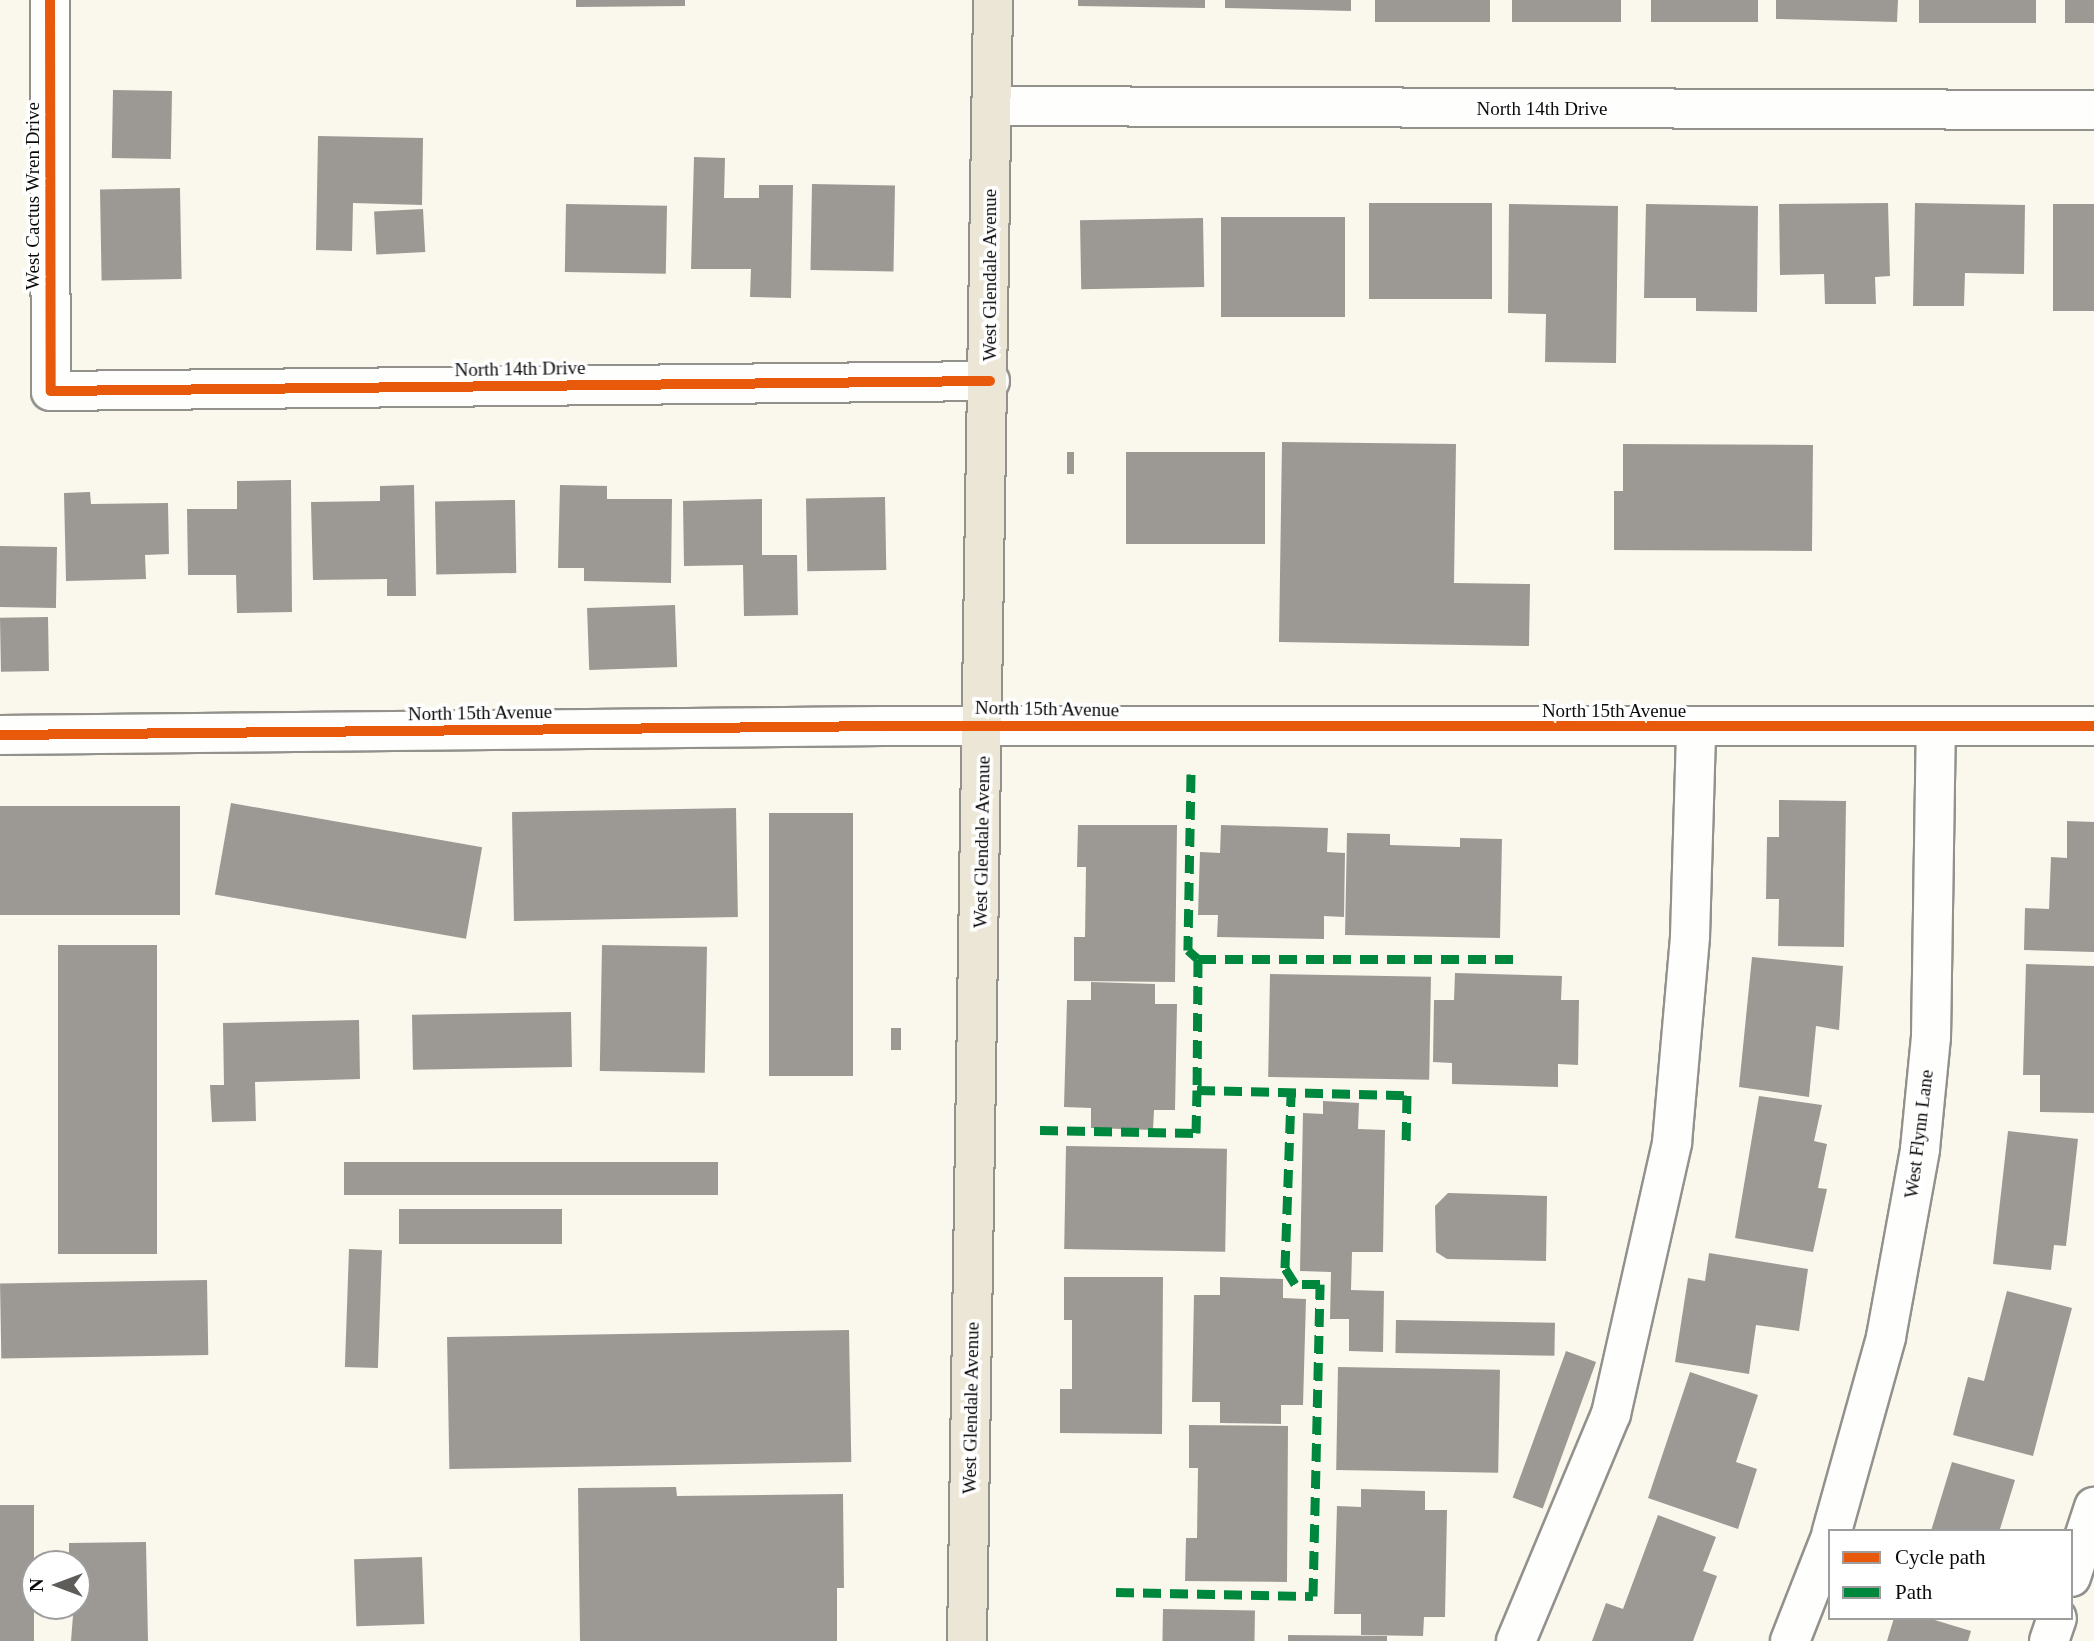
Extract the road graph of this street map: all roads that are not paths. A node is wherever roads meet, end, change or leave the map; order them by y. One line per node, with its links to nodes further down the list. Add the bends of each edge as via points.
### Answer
1 (50, 0): 6 (street, West Cactus Wren Drive)
2 (993, 0): 3 (main road, West Glendale Avenue)
3 (991, 106): 4 (street, North 14th Drive); 5 (main road, West Glendale Avenue)
4 (2094, 110)
5 (990, 381): 6 (street, North 14th Drive); 7 (main road, West Glendale Avenue)
6 (51, 391)
7 (984, 726): 9 (street, North 15th Avenue); 11 (street, North 15th Avenue); 17 (main road, West Glendale Avenue)
8 (2094, 726): 10 (street, North 15th Avenue)
9 (1696, 728): 10 (street, North 15th Avenue); 18 (street, via 1690,936 1672,1143 1611,1414)
10 (1936, 728): 13 (street, West Flynn Lane, via 1933,997 1920,1149 1886,1336)
11 (0, 735)
12 (2094, 1507): 15 (street)
13 (1833, 1529)
14 (1828, 1544): 19 (street)
15 (2073, 1571)
16 (2056, 1620): 20 (street)
17 (967, 1641)
18 (1516, 1641)
19 (1790, 1641)
20 (2049, 1641)

